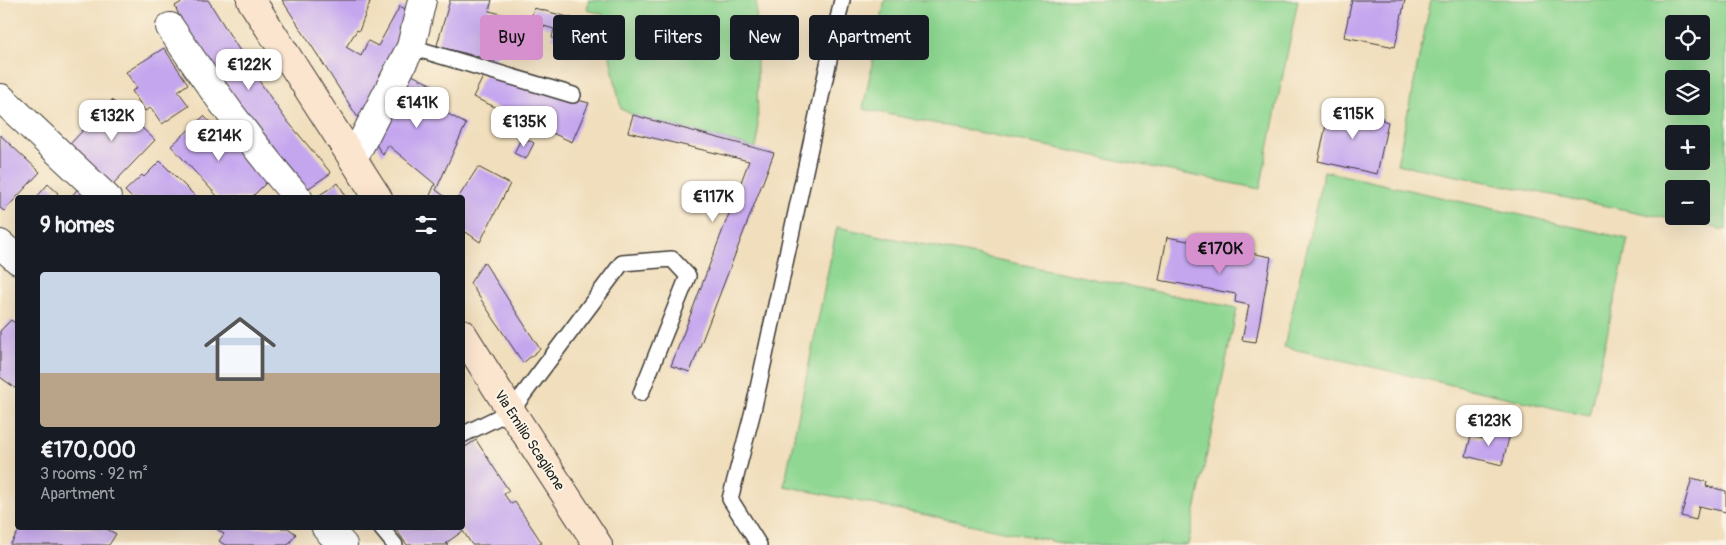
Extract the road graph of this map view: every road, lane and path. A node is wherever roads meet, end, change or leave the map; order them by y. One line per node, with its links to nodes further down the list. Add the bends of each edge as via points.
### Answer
1 (251, 0): 8 (main road)
2 (422, 0): 5 (street)
3 (842, 0): 23 (lane, via 753,411 730,499)
4 (170, 27): 10 (street, via 205,79)
5 (412, 47): 6 (lane); 8 (street)
6 (573, 95)
7 (1, 98): 9 (street)
8 (353, 159): 11 (main road)
9 (104, 195)
10 (295, 195)
11 (376, 195)
12 (0, 244): 13 (street)
13 (15, 257)
14 (465, 339): 16 (main road, Via Emilio Scaglione)
15 (641, 393): 16 (lane, via 688,276 672,259 622,263)
16 (511, 411): 17 (lane); 22 (main road, Via Emilio Scaglione)
17 (465, 434)
18 (328, 530): 20 (street)
19 (383, 530): 21 (lane)
20 (344, 545)
21 (396, 545)
22 (598, 545)
23 (759, 545)

